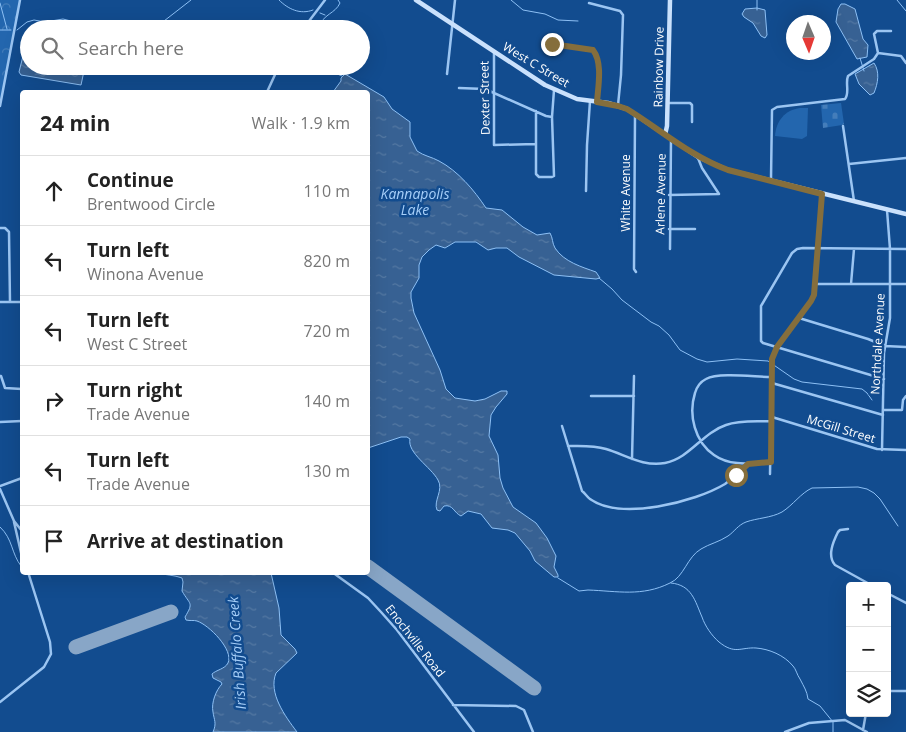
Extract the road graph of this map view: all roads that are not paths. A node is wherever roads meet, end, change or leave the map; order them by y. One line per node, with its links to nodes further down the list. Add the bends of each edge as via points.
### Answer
1 (20, 0): 23 (street)
2 (325, 0): 7 (street)
3 (416, 0): 8 (main road, West C Street)
4 (455, 0): 8 (street)
5 (670, 0): 22 (main road, Rainbow Drive)
6 (589, 3): 24 (street, via 620,11 623,15)
7 (310, 20)
8 (453, 24): 11 (main road, West C Street); 14 (street)
9 (891, 31): 12 (street, via 881,30 874,34)
10 (552, 44): 21 (street, via 593,50 598,71)
11 (494, 51): 18 (main road, West C Street); 19 (street, Dexter Street)
12 (878, 53): 13 (street, via 901,56); 36 (street, via 848,76 845,99 772,110)
13 (906, 63)
14 (447, 74)
15 (275, 75): 17 (street)
16 (459, 88): 19 (street)
17 (268, 90)
18 (554, 90): 20 (main road, West C Street); 27 (street)
19 (494, 92): 25 (street); 32 (street, Dexter Street, via 494,145)
20 (590, 101): 21 (main road, West C Street); 37 (street)
21 (597, 102): 24 (main road, West C Street)
22 (668, 103): 28 (street, via 690,103); 30 (main road, Rainbow Drive)
23 (0, 106)
24 (618, 106): 26 (main road, West C Street)
25 (536, 110): 27 (street); 32 (street)
26 (635, 114): 30 (main road, West C Street); 51 (street, White Avenue)
27 (552, 117): 32 (street, via 554,176 542,178 536,174)
28 (692, 122)
29 (843, 126): 35 (street)
30 (665, 135): 31 (main road, West C Street)
31 (671, 140): 33 (main road, West C Street); 39 (street, Arlene Avenue)
32 (536, 144)
33 (698, 157): 36 (main road, West C Street, via 728,170); 39 (street, via 719,194)
34 (906, 158): 35 (street)
35 (849, 164): 40 (street)
36 (771, 181): 38 (main road, West C Street)
37 (586, 191)
38 (822, 194): 40 (main road, West C Street); 46 (street)
39 (670, 195): 44 (street, Arlene Avenue)
40 (854, 201): 41 (main road, West C Street)
41 (888, 210): 42 (main road, West C Street); 49 (street, Northdale Avenue)
42 (906, 214)
43 (0, 228): 57 (street, via 9,232)
44 (670, 229): 45 (street); 47 (street, Arlene Avenue)
45 (695, 229)
46 (818, 248): 48 (street); 52 (street); 61 (street, via 792,252 761,306 761,341)
47 (670, 249)
48 (854, 249): 49 (street); 53 (street)
49 (890, 249): 50 (street); 54 (street, Northdale Avenue)
50 (906, 249)
51 (636, 272)
52 (815, 284): 53 (street); 59 (street, via 811,301)
53 (851, 284): 54 (street)
54 (890, 284): 55 (street); 60 (street, Northdale Avenue, via 890,325)
55 (906, 284)
56 (0, 302): 57 (street)
57 (10, 302): 58 (street)
58 (20, 302)
59 (799, 318): 60 (street); 61 (street)
60 (885, 346): 62 (street); 66 (street, Northdale Avenue)
61 (777, 347): 65 (street, via 772,359); 66 (street)
62 (906, 347)
63 (0, 376): 68 (street, via 5,388)
64 (634, 376): 70 (street)
65 (771, 377): 67 (street); 78 (street, via 714,376 700,382 692,416)
66 (884, 380): 72 (street, Northdale Avenue)
67 (772, 383): 73 (street); 74 (street)
68 (20, 389)
69 (591, 396): 70 (street)
70 (634, 396): 82 (street)
71 (906, 396): 72 (street, via 902,400 902,410)
72 (883, 410): 73 (street, Northdale Avenue)
73 (882, 415): 80 (street, Northdale Avenue)
74 (772, 419): 78 (street, McGill Street, via 725,425); 80 (street, McGill Street); 83 (street)
75 (20, 421): 76 (street)
76 (0, 422)
77 (562, 426): 79 (street)
78 (701, 441): 82 (street, McGill Street, via 687,454 666,463 644,463); 84 (street, via 720,459)
79 (568, 446): 82 (street, McGill Street, via 606,449); 84 (street, via 582,491 596,502 618,508 665,506 691,499 727,483)
80 (882, 450): 81 (street, McGill Street)
81 (906, 450)
82 (632, 459)
83 (771, 462): 84 (street); 85 (street)
84 (748, 464)
85 (770, 474)
86 (20, 479): 87 (street)
87 (0, 487): 88 (street)
88 (14, 521): 89 (street); 91 (street)
89 (20, 528)
90 (848, 529): 94 (street, via 838,531 831,559 835,565)
91 (20, 548)
92 (29, 575): 99 (street, via 50,642 50,654 44,667)
93 (336, 575): 100 (street, Enochville Road, via 368,598 381,612)
94 (864, 582)
95 (891, 595): 96 (street)
96 (906, 603)
97 (891, 690): 98 (street)
98 (906, 691)
99 (0, 702)
100 (453, 705): 103 (street, Enochville Road); 104 (street, via 516,706 524,710)
101 (865, 717): 102 (street)
102 (863, 730): 105 (street, via 844,720 809,723); 106 (street)
103 (474, 732)
104 (533, 732)
105 (785, 732)
106 (867, 732)

